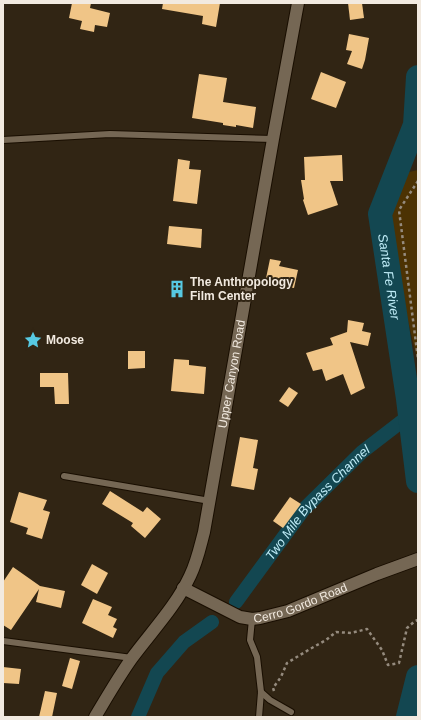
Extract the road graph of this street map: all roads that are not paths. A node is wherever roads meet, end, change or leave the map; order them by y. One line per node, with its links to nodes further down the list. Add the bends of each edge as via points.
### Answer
1 (298, 3): 2 (street, Upper Canyon Road)
2 (273, 139): 3 (lane, via 110,134); 5 (street, Upper Canyon Road)
3 (3, 140)
4 (64, 476): 5 (lane)
5 (210, 501): 7 (street, Upper Canyon Road, via 196,563)
6 (418, 559): 8 (street, Cerro Gordo Road, via 288,611 260,618)
7 (183, 588): 8 (street, Cerro Gordo Road); 10 (street, Upper Canyon Road)
8 (246, 618): 11 (lane, via 250,640 257,657)
9 (3, 641): 10 (lane)
10 (132, 658): 13 (street, Upper Canyon Road)
11 (261, 692): 12 (lane); 14 (lane)
12 (290, 712)
13 (95, 717)
14 (259, 717)

